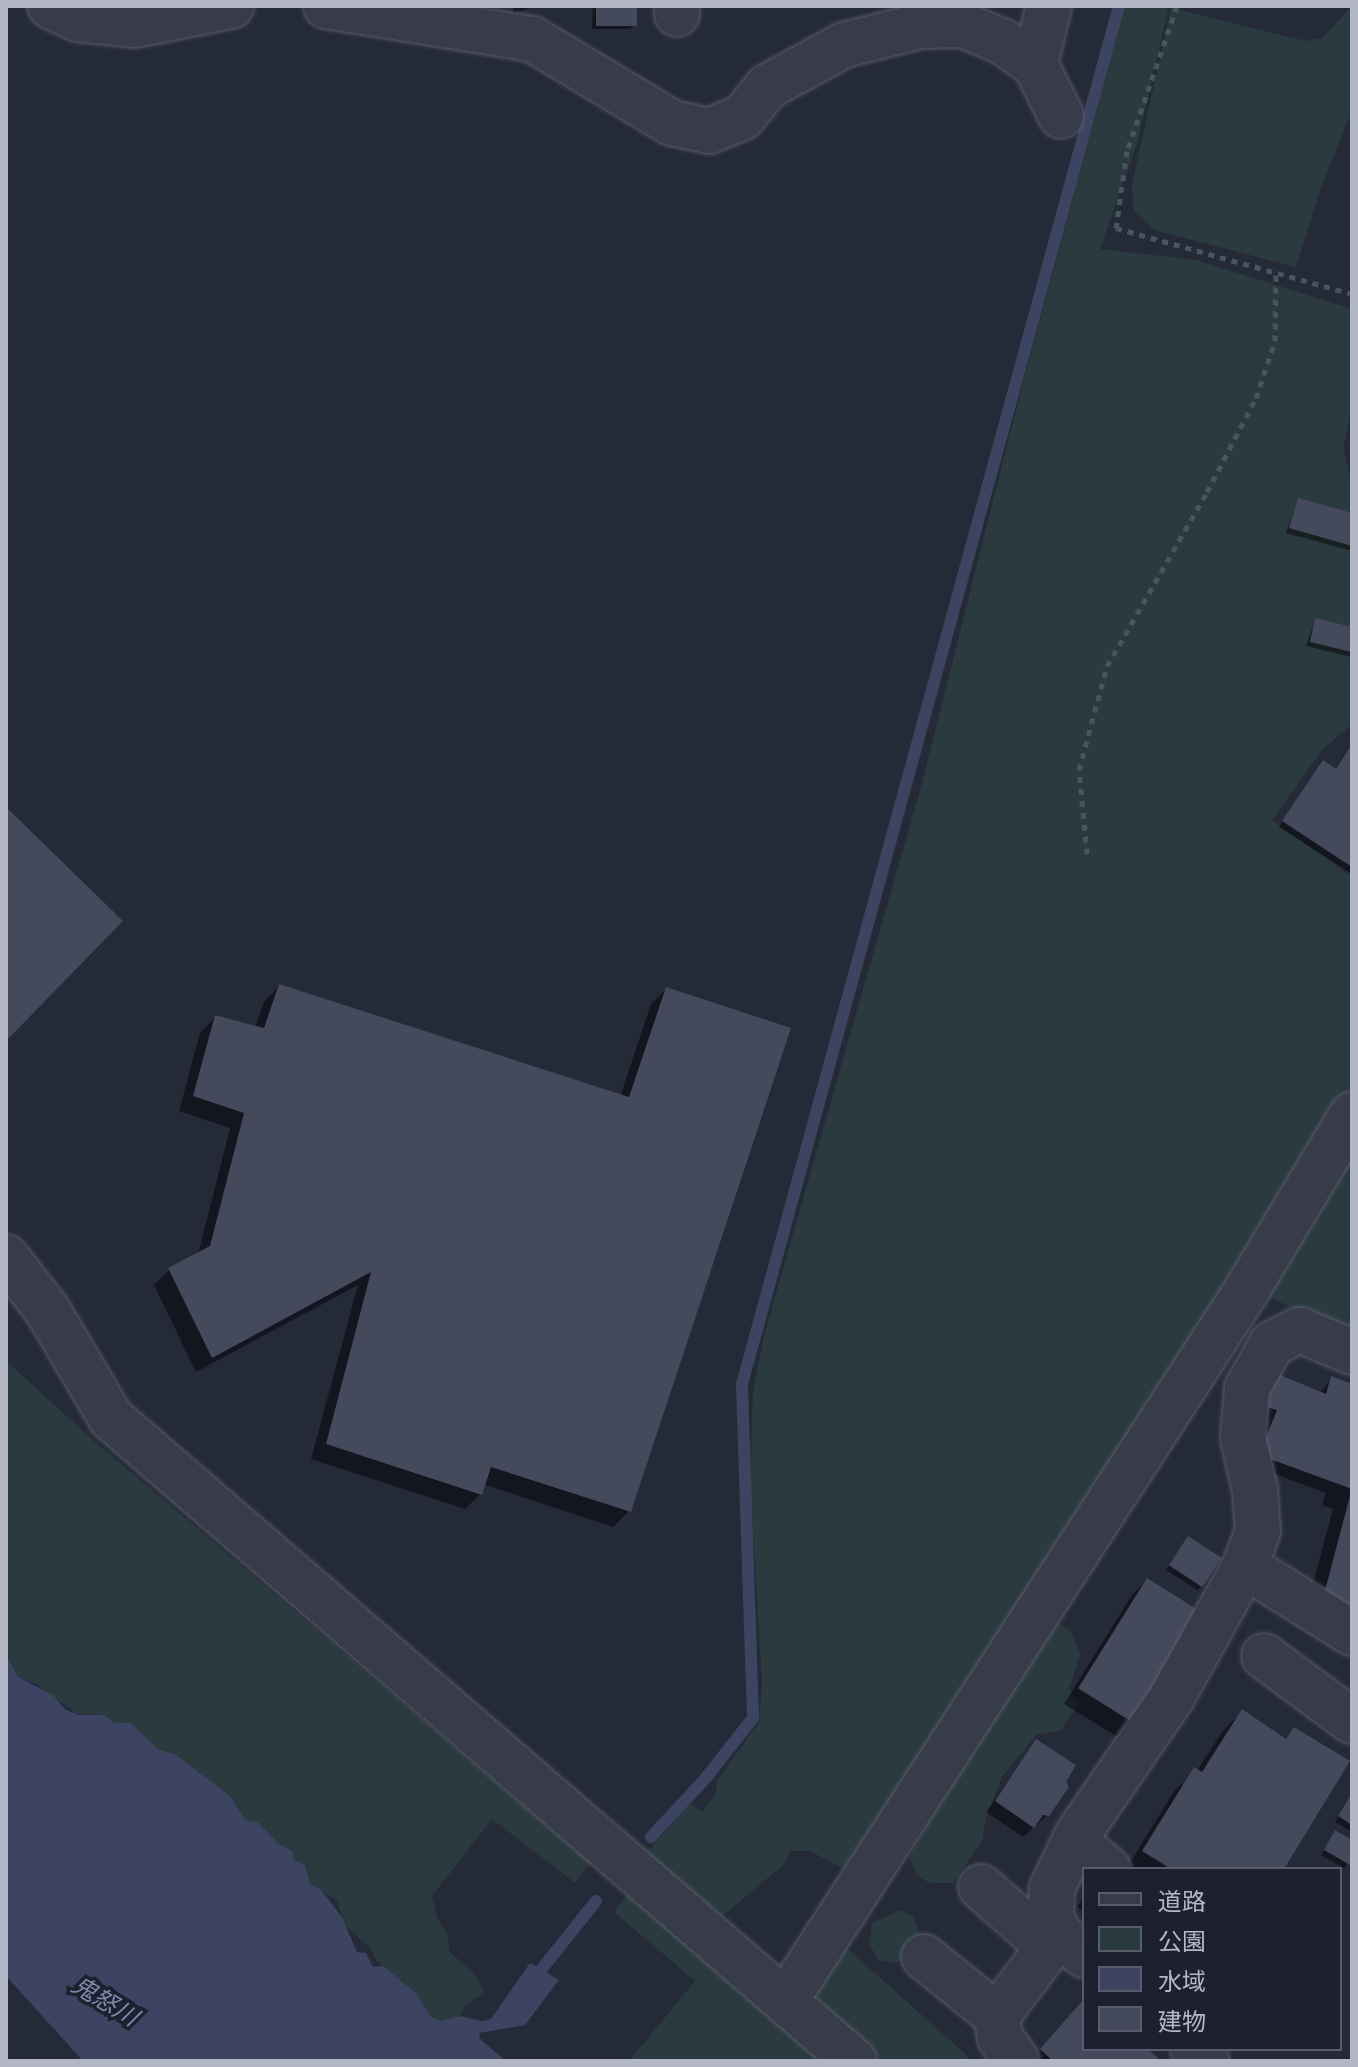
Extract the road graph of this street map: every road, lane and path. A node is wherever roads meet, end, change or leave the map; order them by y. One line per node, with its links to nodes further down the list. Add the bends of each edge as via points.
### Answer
1 (50, 6): 2 (street, via 78,19 135,25)
2 (231, 6)
3 (326, 6): 6 (street, via 532,39 672,123 709,131 742,118 767,87 844,45 920,26 963,25 1003,42)
4 (1049, 6): 6 (street)
5 (1177, 6): 8 (path, via 1127,151 1116,228)
6 (1035, 64): 7 (street)
7 (1061, 116)
8 (1276, 273): 9 (path); 10 (path, via 1275,341 1256,398 1107,666 1079,770)
9 (1352, 294)
10 (1087, 854)
11 (1352, 1115): 22 (street, via 1245,1293)
12 (6, 1257): 22 (street, via 48,1311 111,1418)
13 (1352, 1352): 14 (street, via 1300,1330 1272,1344 1247,1388 1243,1438 1258,1531)
14 (1245, 1566): 15 (street); 18 (street)
15 (1352, 1633)
16 (1264, 1656): 17 (street)
17 (1352, 1721)
18 (1091, 1856): 20 (street, via 1052,1888 1051,1916)
19 (981, 1887): 20 (street)
20 (1064, 1945): 23 (street)
21 (924, 1957): 23 (street)
22 (786, 2000): 24 (street)
23 (997, 2016): 25 (street, via 1000,2038)
24 (854, 2061)
25 (1017, 2061)

